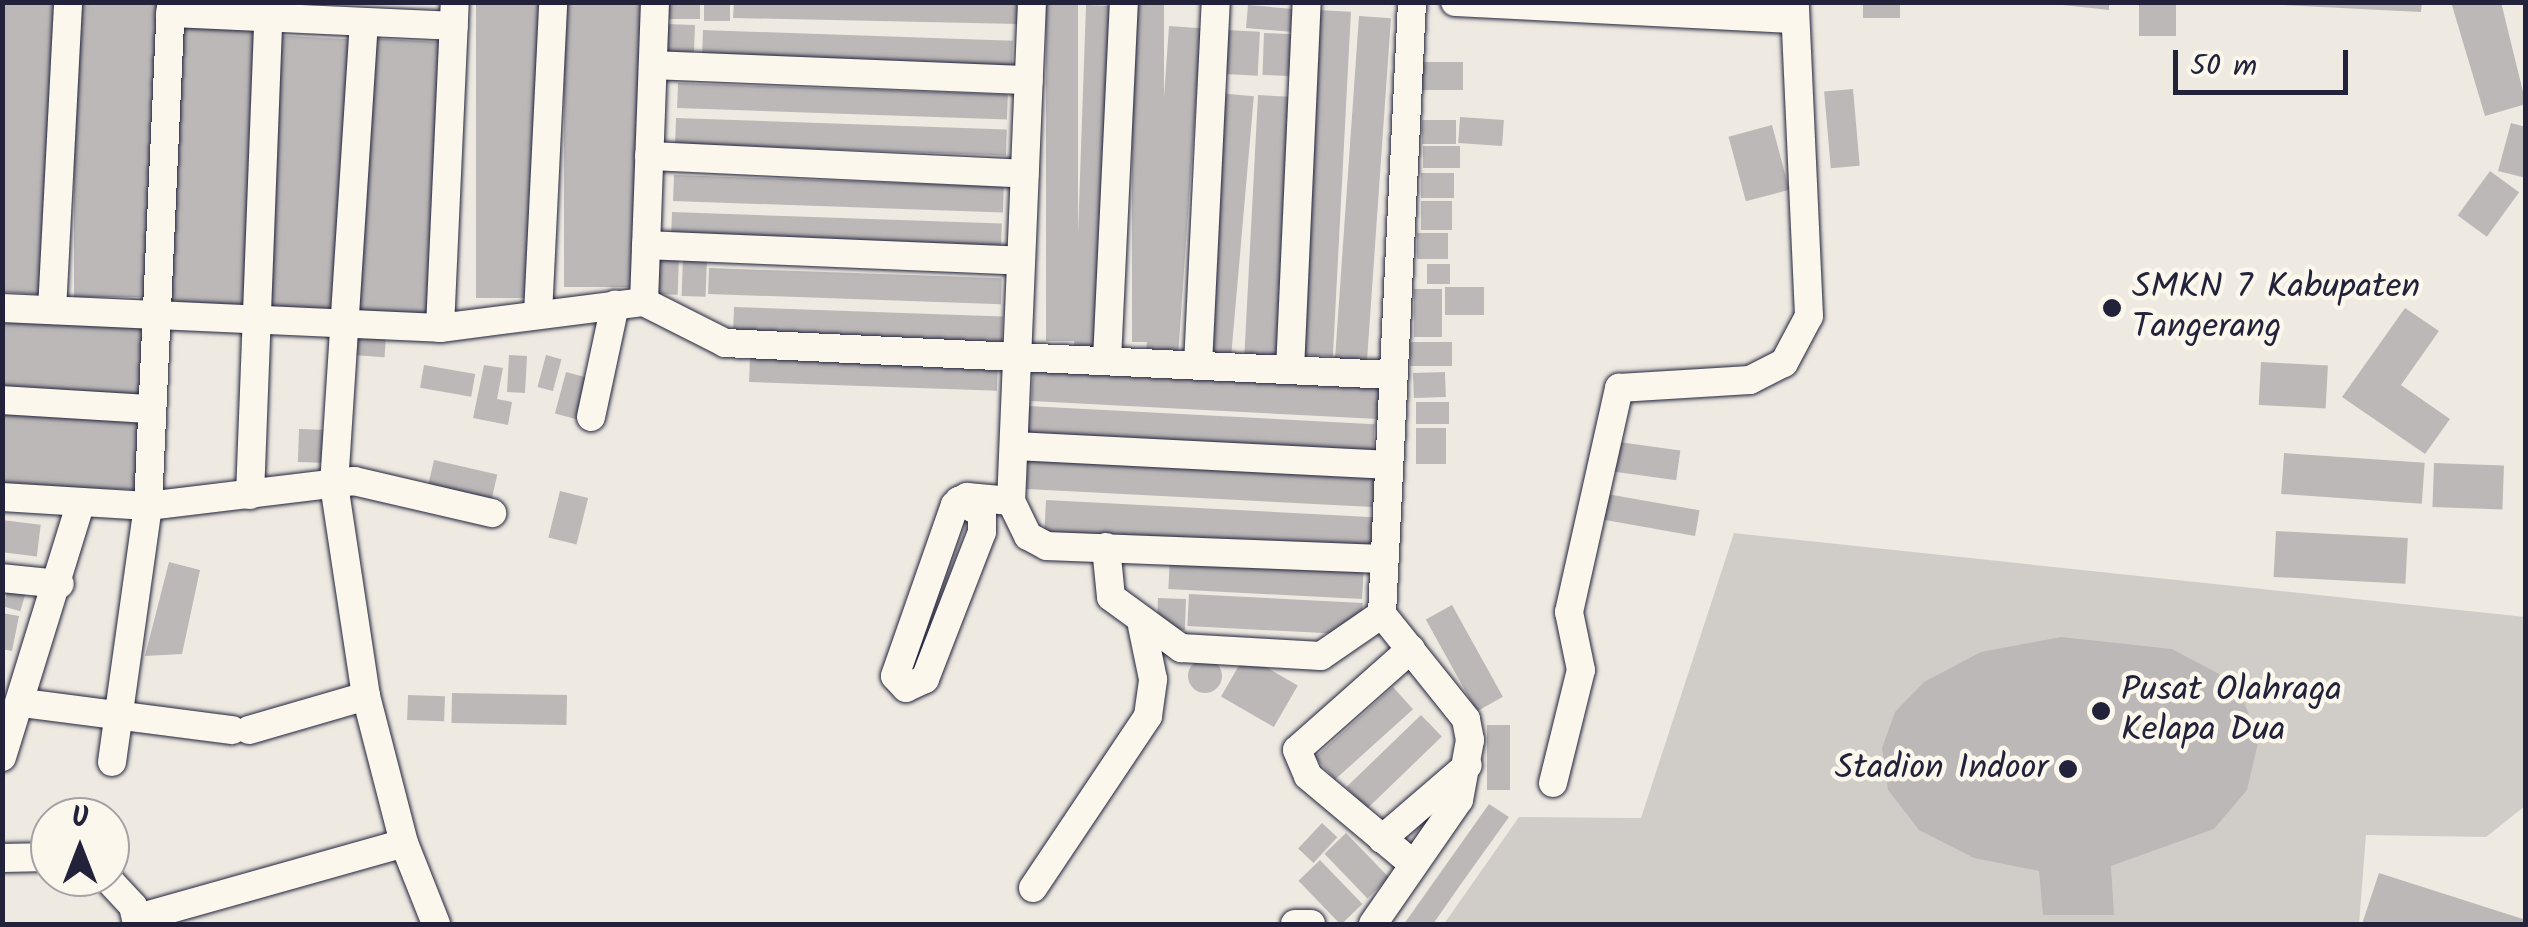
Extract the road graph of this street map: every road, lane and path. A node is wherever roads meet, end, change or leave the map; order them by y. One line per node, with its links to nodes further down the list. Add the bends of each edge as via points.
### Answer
1 (68, 2): 24 (street)
2 (553, 2): 25 (street)
3 (655, 2): 15 (street)
4 (1032, 2): 16 (street)
5 (1124, 2): 31 (street)
6 (1216, 2): 32 (street)
7 (1307, 2): 33 (street)
8 (1412, 2): 34 (street)
9 (1455, 2): 11 (street)
10 (170, 8): 13 (street); 26 (street)
11 (1794, 11): 63 (street, via 1809,316 1784,363 1750,380 1619,388 1569,612 1581,670 1571,740)
12 (455, 14): 14 (street); 29 (street)
13 (268, 18): 14 (street); 27 (street)
14 (364, 22): 28 (street)
15 (652, 66): 16 (street); 17 (street)
16 (1029, 80): 18 (street)
17 (650, 156): 18 (street); 19 (street)
18 (1025, 174): 20 (street)
19 (646, 246): 20 (street); 21 (street)
20 (1021, 261): 30 (street)
21 (644, 302): 22 (street); 30 (street, via 726,343)
22 (615, 305): 25 (street); 37 (street)
23 (2, 308): 24 (street)
24 (52, 310): 26 (street)
25 (538, 314): 29 (street)
26 (155, 315): 27 (street); 36 (street)
27 (254, 320): 28 (street); 41 (street)
28 (343, 323): 29 (street); 40 (street)
29 (440, 328)
30 (1017, 356): 31 (street); 38 (street)
31 (1108, 360): 32 (street)
32 (1198, 365): 33 (street)
33 (1290, 370): 34 (street)
34 (1392, 375): 39 (street)
35 (2, 400): 36 (street)
36 (151, 408): 46 (street)
37 (592, 417)
38 (1014, 446): 39 (street); 44 (street)
39 (1387, 465): 49 (street)
40 (334, 485): 41 (street); 47 (street, via 365,483); 57 (street)
41 (250, 495): 46 (street)
42 (2, 497): 45 (street)
43 (959, 501): 44 (street); 52 (street); 53 (street, via 984,520)
44 (1011, 501): 48 (street, via 1036,543)
45 (81, 502): 46 (street); 51 (street)
46 (148, 506): 59 (street)
47 (492, 513)
48 (1106, 547): 49 (street); 55 (street, via 1111,597)
49 (1382, 559): 54 (street)
50 (2, 578): 51 (street)
51 (60, 584): 58 (street)
52 (925, 588): 53 (street); 53 (street, via 895,676 906,688 926,679)
53 (956, 600)
54 (1382, 614): 55 (street, via 1321,656 1181,648); 56 (street)
55 (1142, 626): 69 (street, via 1153,679 1148,716)
56 (1411, 649): 62 (street, via 1466,720); 64 (street, via 1297,744 1308,776)
57 (366, 696): 59 (street, via 240,730); 65 (street)
58 (23, 703): 59 (street); 60 (street)
59 (116, 716): 61 (street)
60 (2, 757)
61 (112, 762)
62 (1468, 765): 64 (street); 68 (street, via 1459,800)
63 (1553, 783)
64 (1382, 839): 68 (street)
65 (404, 842): 71 (street); 72 (street)
66 (30, 857): 67 (street)
67 (2, 858)
68 (1414, 864): 75 (street)
69 (1034, 888)
70 (121, 897): 71 (street)
71 (138, 921)
72 (436, 924)
73 (1295, 924): 74 (street)
74 (1311, 924)
75 (1372, 924)

